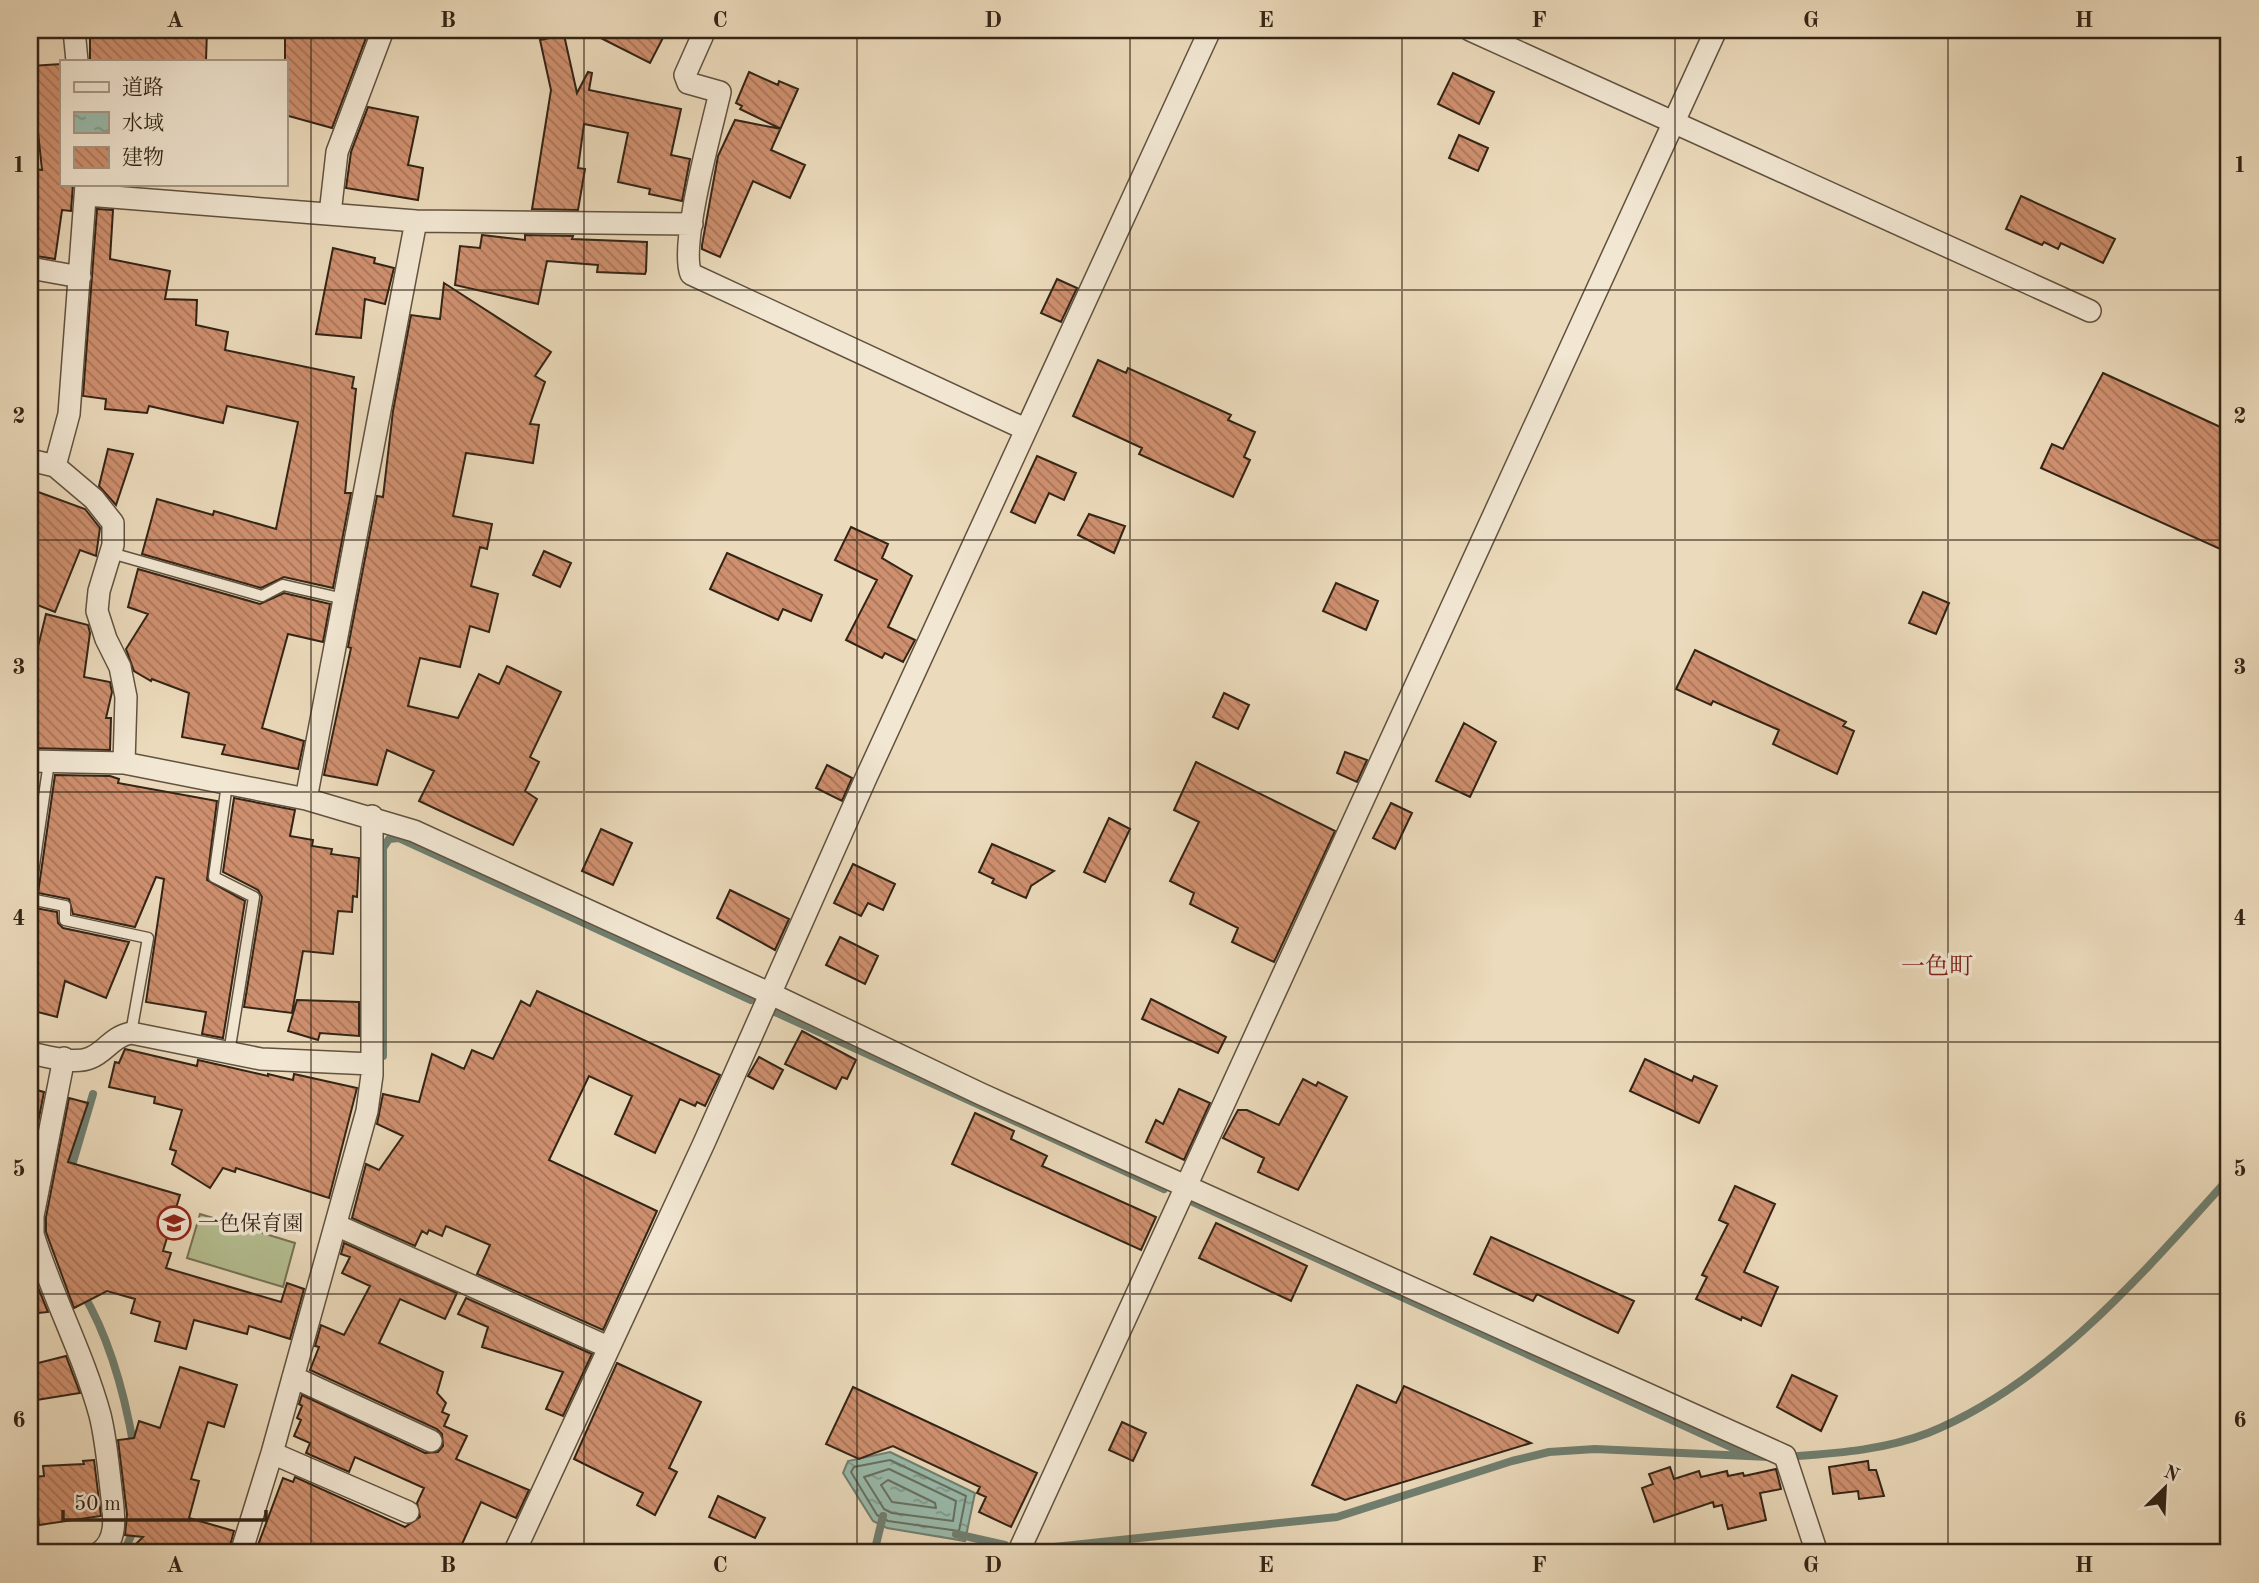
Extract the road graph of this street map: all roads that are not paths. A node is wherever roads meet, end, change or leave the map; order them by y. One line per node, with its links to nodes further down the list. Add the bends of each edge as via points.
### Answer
1 (74, 30): 7 (street)
2 (383, 30): 10 (street, via 337,152)
3 (705, 30): 12 (street, via 685,75 688,83 720,92)
4 (1210, 30): 16 (street)
5 (1470, 30): 8 (street)
6 (1716, 30): 8 (street)
7 (76, 60)
8 (1673, 122): 15 (street); 35 (street)
9 (87, 189): 10 (street); 14 (street)
10 (330, 214): 11 (street)
11 (416, 221): 12 (street); 20 (street)
12 (692, 224): 16 (street, via 687,264 691,274)
13 (30, 268): 14 (street)
14 (80, 277): 18 (street, via 69,414)
15 (2090, 311)
16 (1025, 429): 28 (street)
17 (30, 460): 18 (street)
18 (55, 466): 19 (street, via 94,499 113,523)
19 (111, 553): 20 (lane, via 262,596 283,586); 22 (street, via 97,611 124,687)
20 (344, 599): 24 (street)
21 (39, 762): 22 (street); 26 (lane)
22 (124, 763): 23 (street)
23 (228, 783): 24 (street); 31 (lane, via 214,877 254,897)
24 (306, 799): 25 (street)
25 (372, 816): 28 (street); 33 (street)
26 (30, 893)
27 (30, 899): 29 (lane, via 65,906 65,919 148,938)
28 (771, 994): 35 (street); 37 (street)
29 (131, 1032): 31 (street); 32 (street, via 118,1035 90,1059)
30 (30, 1053): 32 (street)
31 (229, 1053): 33 (street, via 261,1059)
32 (64, 1058): 34 (street)
33 (372, 1064): 36 (street, via 358,1152)
34 (40, 1123): 42 (street, via 33,1234 100,1415 115,1522 110,1540)
35 (1186, 1187): 45 (street); 46 (street, via 1785,1456)
36 (335, 1226): 37 (street); 38 (street)
37 (608, 1348): 44 (street)
38 (293, 1377): 39 (street); 40 (street)
39 (431, 1441)
40 (272, 1453): 41 (street); 43 (street)
41 (408, 1512)
42 (99, 1553)
43 (241, 1553)
44 (514, 1553)
45 (1018, 1553)
46 (1817, 1553)

